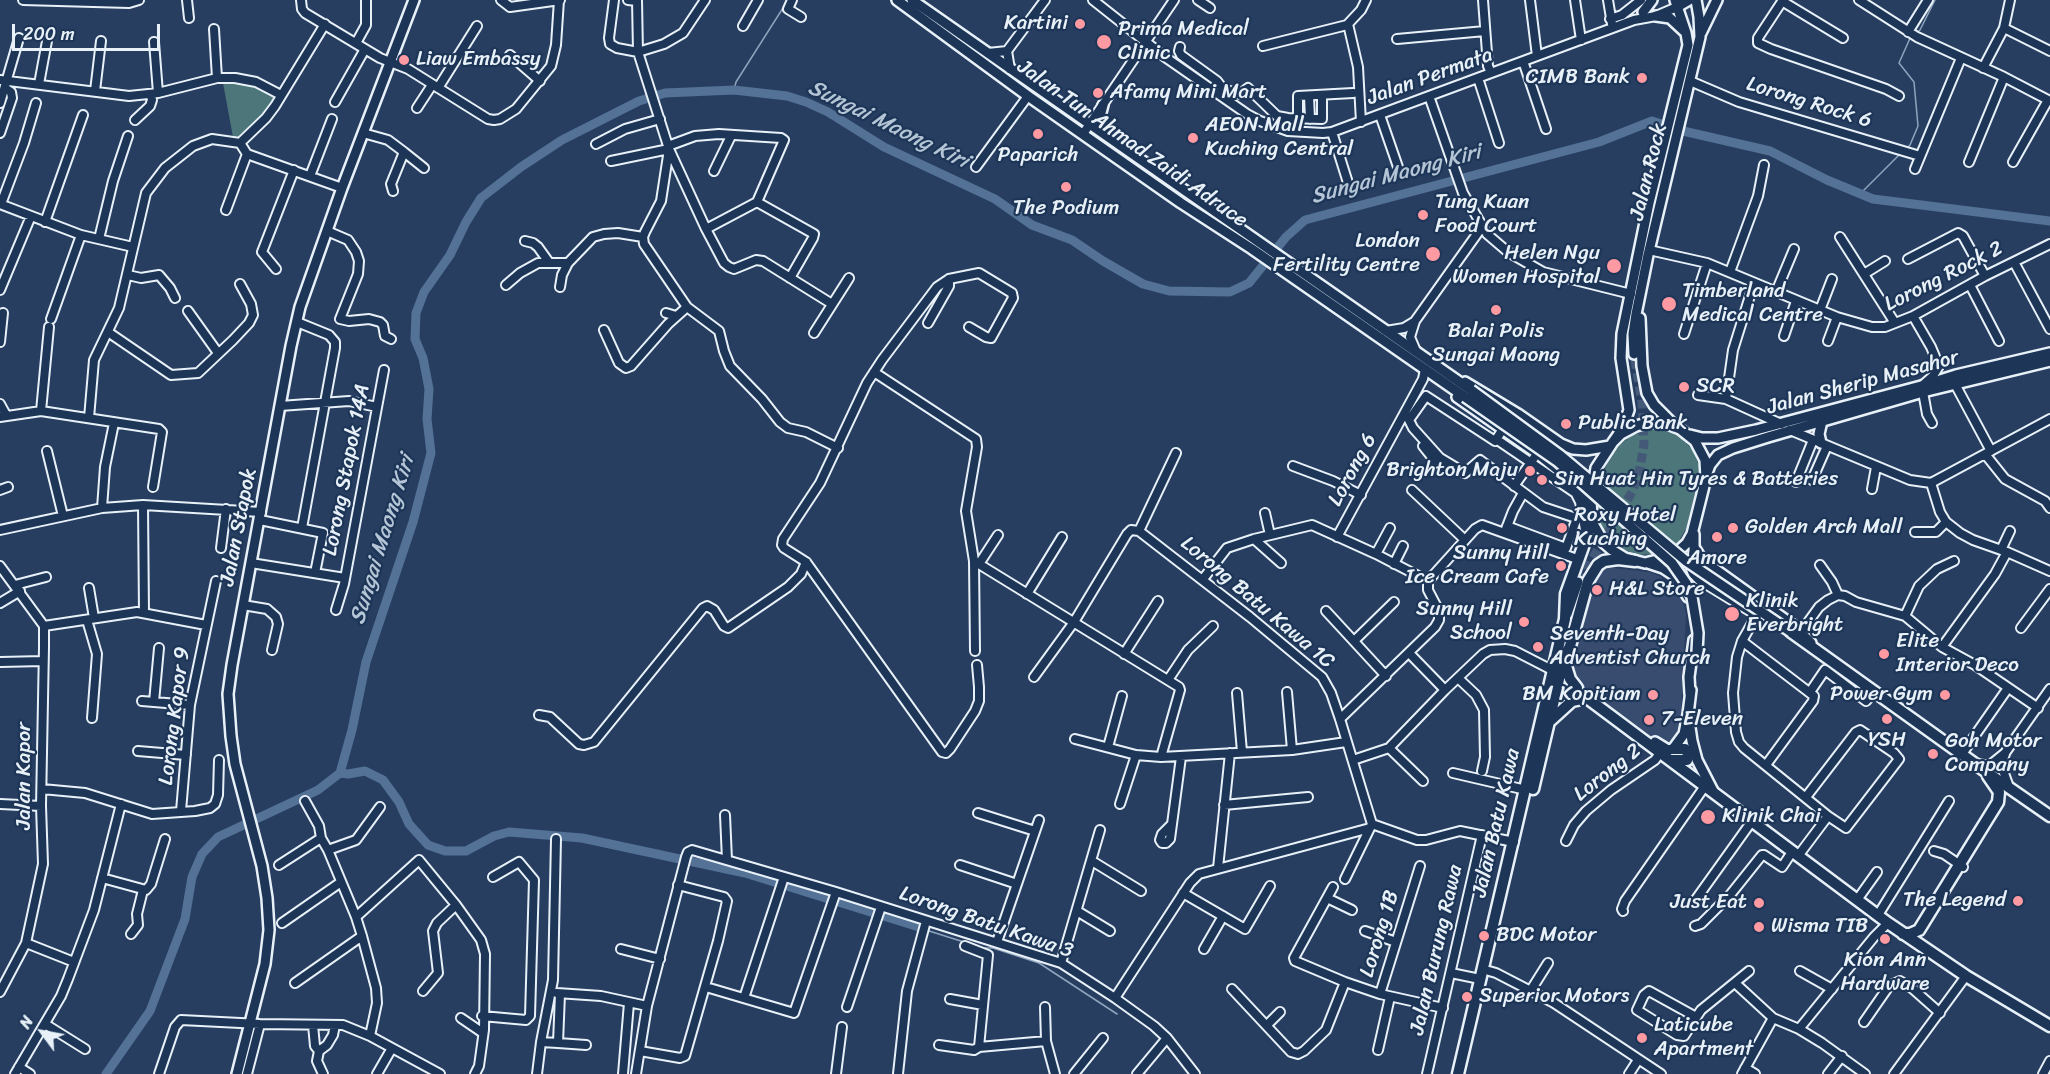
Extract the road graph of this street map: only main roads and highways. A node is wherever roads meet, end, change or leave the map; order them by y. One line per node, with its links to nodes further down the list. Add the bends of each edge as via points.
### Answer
1 (414, 0): 52 (main road, Jalan Stapok, via 305,291 228,694 231,736 257,845 269,930 255,1024)
2 (897, 0): 15 (main road, Jalan Tun Ahmad Zaidi Adruce, via 1201,217)
3 (912, 0): 13 (main road, Jalan Tun Ahmad Zaidi Adruce)
4 (1652, 0): 9 (main road)
5 (1689, 0): 8 (main road)
6 (1696, 0): 12 (main road, Jalan Rock)
7 (1717, 0): 12 (main road)
8 (1676, 3): 11 (main road, Jalan Rock)
9 (1643, 12)
10 (1656, 16): 11 (main road, via 1670,18)
11 (1686, 33): 17 (main road, Jalan Rock, via 1688,45)
12 (1700, 37): 18 (main road, Jalan Rock)
13 (1080, 116): 14 (main road, Jalan Tun Ahmad Zaidi Adruce); 14 (main road, via 1100,108)
14 (1103, 132): 15 (main road, Jalan Tun Ahmad Zaidi Adruce)
15 (1254, 246): 16 (main road, Jalan Tun Ahmad Zaidi Adruce)
16 (1286, 268): 22 (main road, Jalan Tun Ahmad Zaidi Adruce, via 1425,369); 22 (main road, Jalan Tun Ahmad Zaidi Adruce, via 1416,351)
17 (1631, 294): 18 (main road, Jalan Rock, via 1631,355); 29 (main road, Jalan Rock, via 1621,349 1629,410)
18 (1638, 305): 26 (main road, via 1647,393)
19 (2050, 353): 21 (main road, Jalan Sherip Masahor)
20 (2050, 362): 21 (main road, Jalan Sherip Masahor)
21 (1956, 379): 23 (main road)
22 (1452, 383): 24 (main road, Jalan Tun Ahmad Zaidi Adruce); 29 (main road, via 1474,386 1567,447 1586,450); 31 (main road, via 1455,395 1562,473 1585,500)
23 (1922, 389): 25 (main road, Jalan Sherip Masahor); 27 (main road, Jalan Sherip Masahor, via 1718,438)
24 (1468, 394): 35 (main road, bridge, via 1562,456 1686,561); 39 (main road, bridge, via 1557,461 1672,563 1692,597 1698,633)
25 (1822, 421): 28 (main road); 30 (main road, Jalan Sherip Masahor, via 1733,448 1718,455)
26 (1676, 427): 27 (main road); 29 (main road, via 1647,423 1626,431)
27 (1685, 433): 30 (main road, via 1702,453)
28 (1820, 443)
29 (1611, 444): 31 (main road, via 1594,474)
30 (1706, 475): 32 (main road)
31 (1591, 519): 33 (main road, via 1608,547); 34 (highway, via 1566,594)
32 (1695, 523): 33 (main road, via 1687,543 1677,554 1660,561); 35 (main road, via 1697,555)
33 (1640, 562): 36 (highway, via 1604,561 1592,572); 39 (main road, via 1670,572 1689,599 1694,639)
34 (1565, 619): 36 (main road, Jalan Batu Kawa, via 1581,582); 37 (highway, Jalan Batu Kawa)
35 (1796, 632): 44 (highway)
36 (1565, 658): 37 (highway, Jalan Batu Kawa); 38 (highway, via 1570,679)
37 (1553, 682): 38 (main road); 40 (highway); 42 (highway, Jalan Batu Kawa); 53 (highway, Jalan Batu Kawa)
38 (1577, 688): 43 (main road)
39 (1690, 694): 41 (main road)
40 (1587, 698): 42 (highway, via 1572,701); 43 (highway, via 1660,753)
41 (1688, 714): 43 (main road, via 1684,734); 45 (main road, via 1697,760)
42 (1549, 722): 54 (highway, Jalan Batu Kawa)
43 (1672, 755): 45 (highway)
44 (1985, 771): 46 (highway); 48 (highway, via 1999,792 1998,802)
45 (1715, 793): 49 (highway)
46 (2024, 798): 47 (highway); 48 (highway, via 2010,799 2000,807)
47 (2050, 816)
48 (1961, 865): 49 (highway, via 1919,930); 50 (highway, via 1923,930)
49 (1903, 934): 50 (highway)
50 (1925, 949): 51 (highway)
51 (2050, 1026)
52 (237, 1074)
53 (1458, 1074)
54 (1465, 1074)

